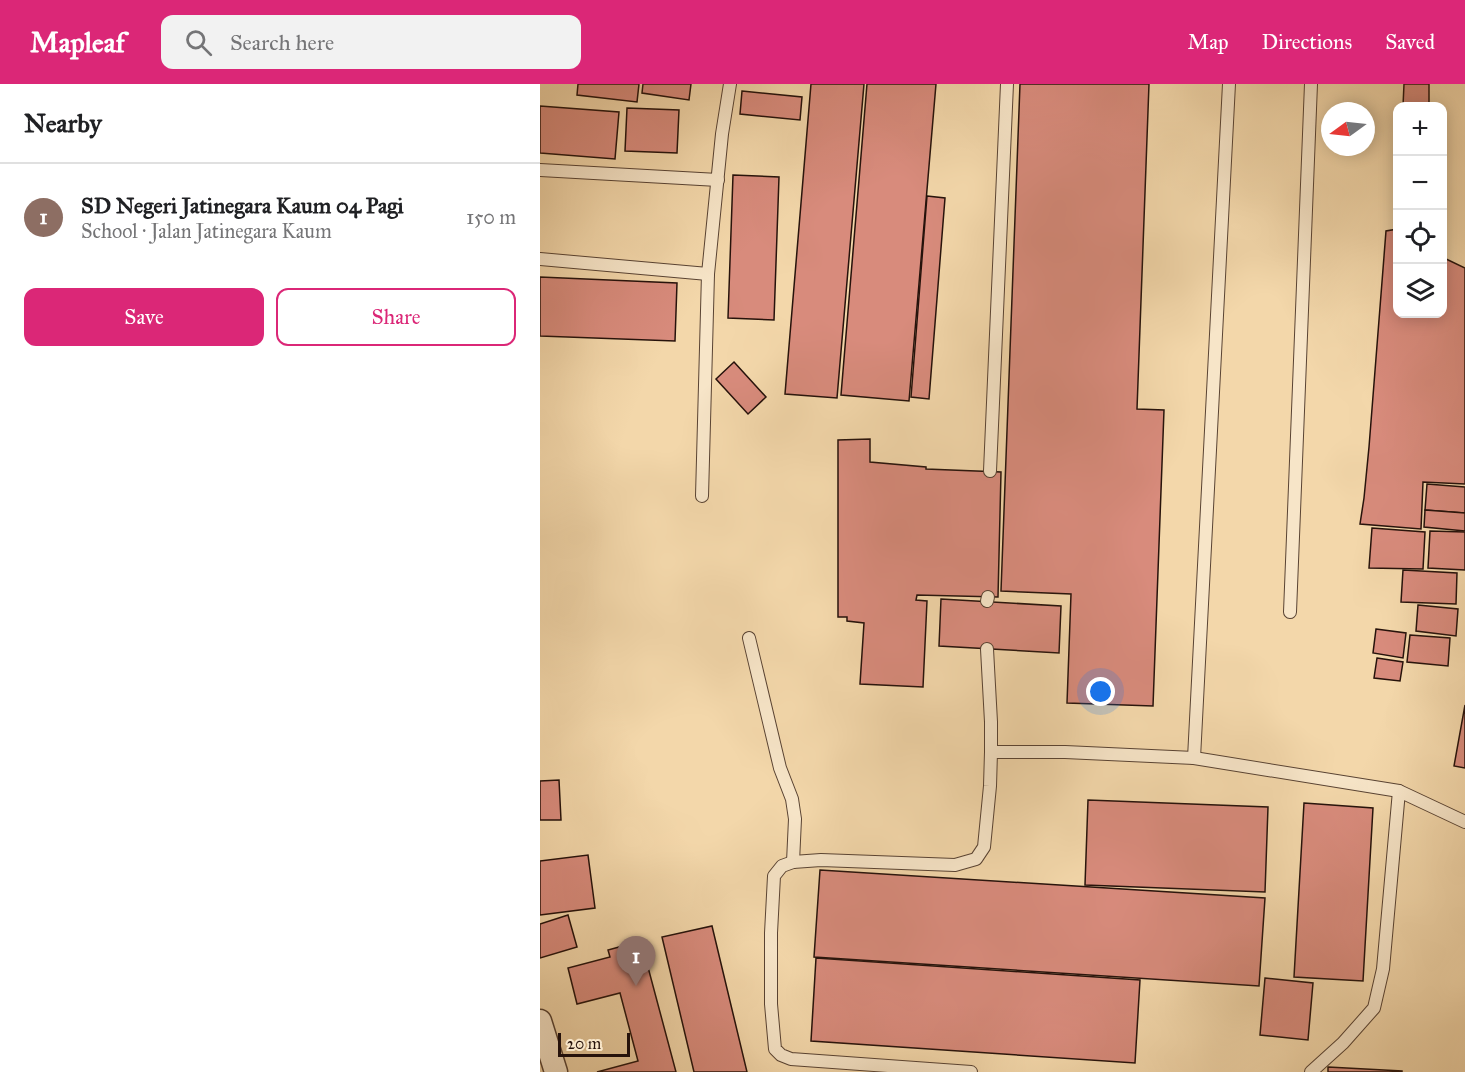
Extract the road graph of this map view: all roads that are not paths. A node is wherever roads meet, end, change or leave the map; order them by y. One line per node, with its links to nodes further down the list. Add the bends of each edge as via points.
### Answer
1 (730, 84): 6 (lane)
2 (1007, 84): 9 (lane)
3 (1229, 84): 15 (lane)
4 (1311, 84): 11 (lane)
5 (540, 170): 6 (lane)
6 (718, 180): 8 (lane)
7 (540, 259): 8 (lane)
8 (708, 274): 10 (lane)
9 (990, 471)
10 (702, 496)
11 (1290, 612)
12 (749, 638): 18 (lane, via 780,768 792,800)
13 (987, 649): 14 (lane)
14 (991, 752): 15 (lane); 18 (lane, via 984,846 976,858 955,865)
15 (1194, 758): 16 (lane)
16 (1399, 792): 17 (lane); 22 (lane, via 1383,969 1374,1008)
17 (1465, 822)
18 (793, 862): 21 (lane, via 782,866 774,876 771,1004 775,1049 791,1059)
19 (540, 1021): 20 (street)
20 (556, 1072)
21 (971, 1072)
22 (1311, 1072)

